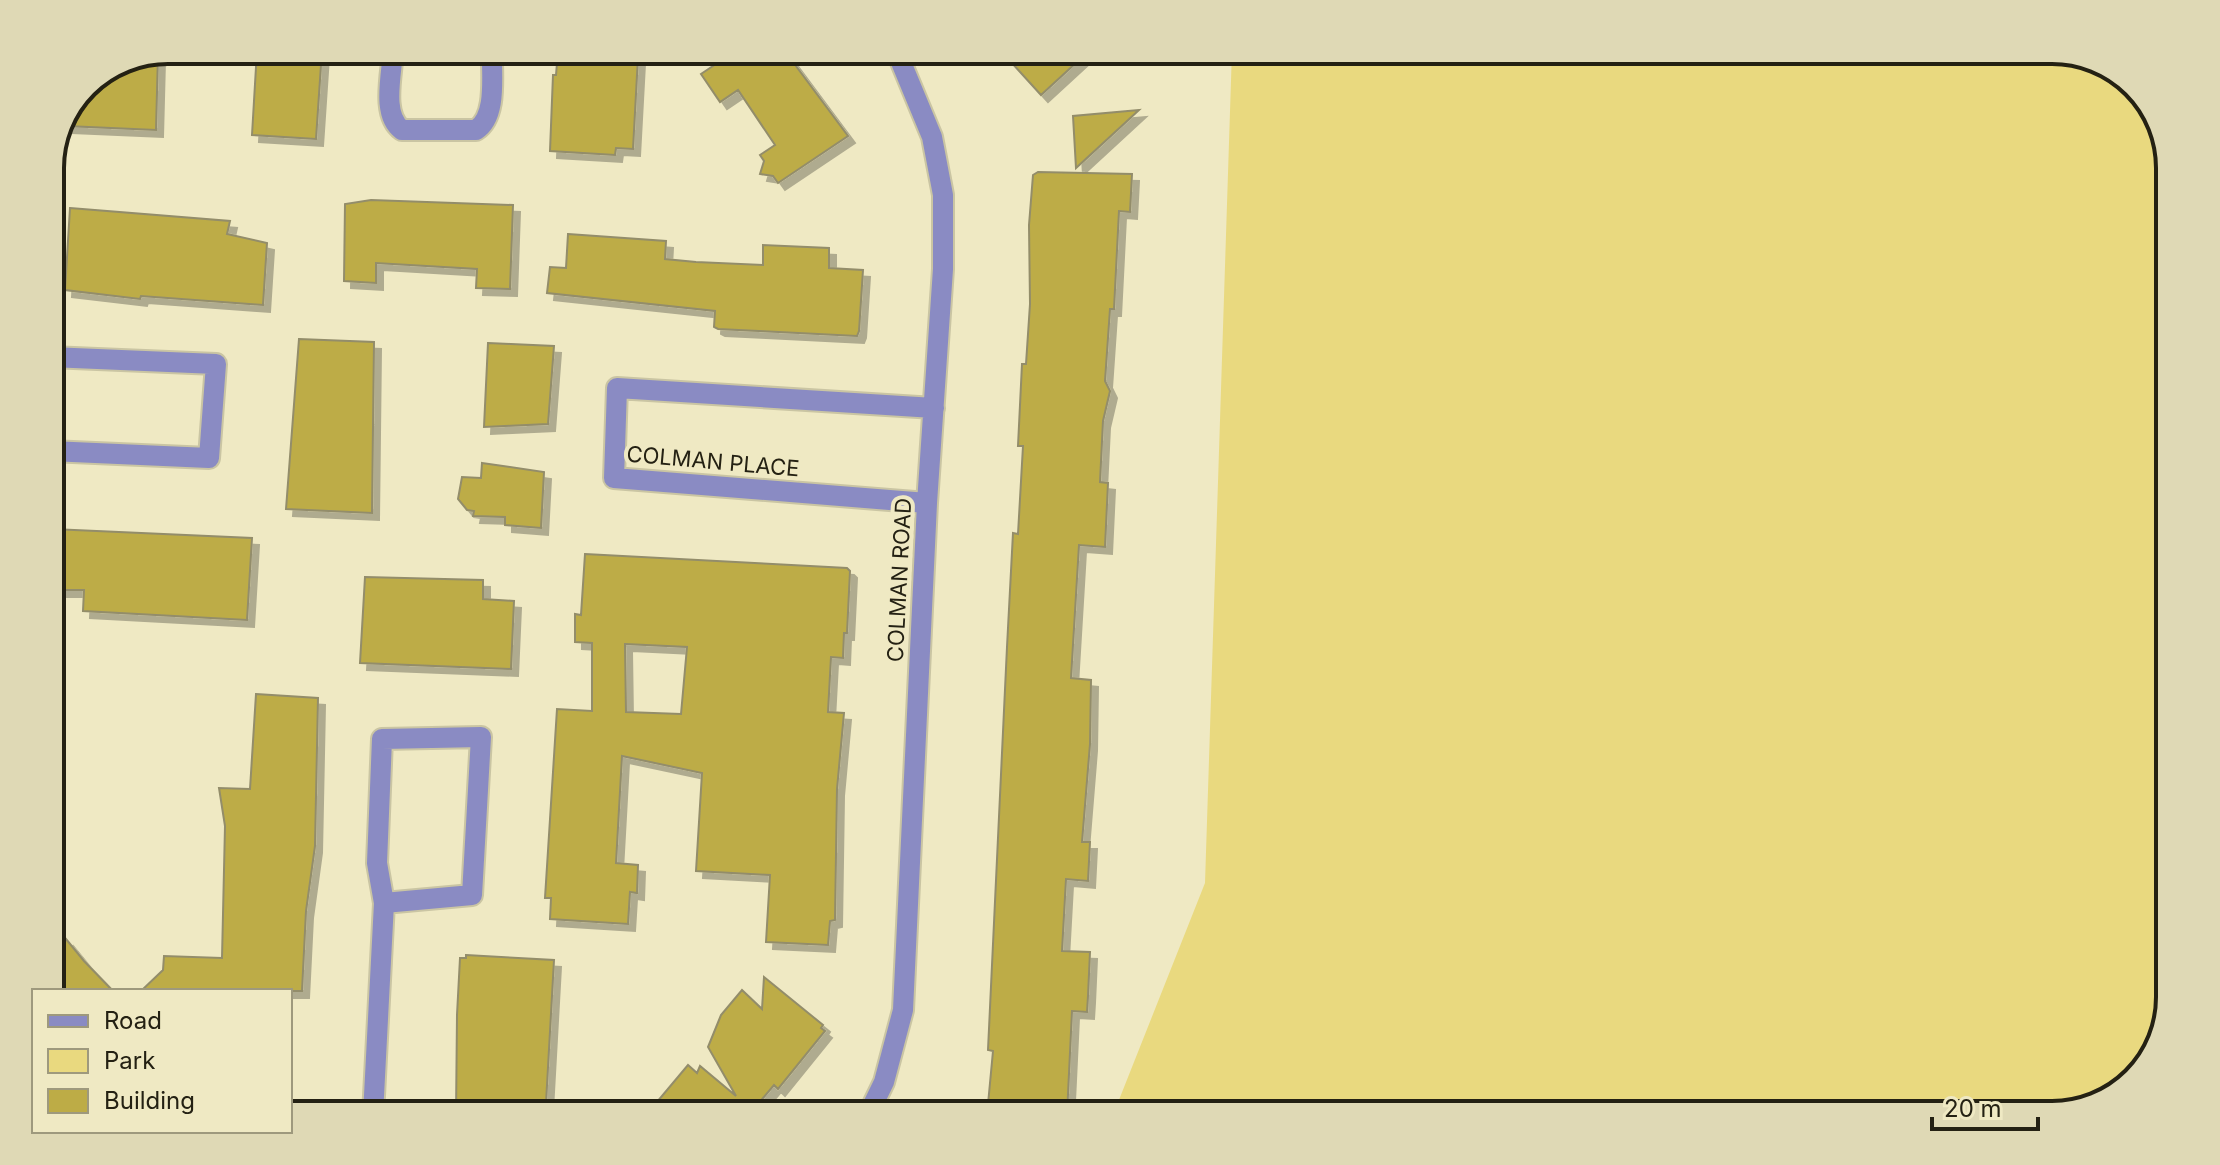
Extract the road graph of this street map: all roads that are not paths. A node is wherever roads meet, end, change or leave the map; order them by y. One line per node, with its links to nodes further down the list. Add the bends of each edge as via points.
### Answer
1 (392, 64): 2 (street, via 390,114 402,130 476,130 483,125)
2 (491, 64)
3 (902, 64): 5 (street, COLMAN ROAD, via 932,137 943,195)
4 (64, 358): 6 (street, via 216,364 209,458)
5 (934, 408): 7 (street, COLMAN ROAD); 7 (street, COLMAN PLACE, via 617,388 614,478)
6 (64, 452)
7 (927, 503): 10 (street, COLMAN ROAD, via 903,1010)
8 (384, 903): 8 (street, via 472,895 481,737 382,739 377,863); 9 (street)
9 (374, 1101)
10 (875, 1101)

